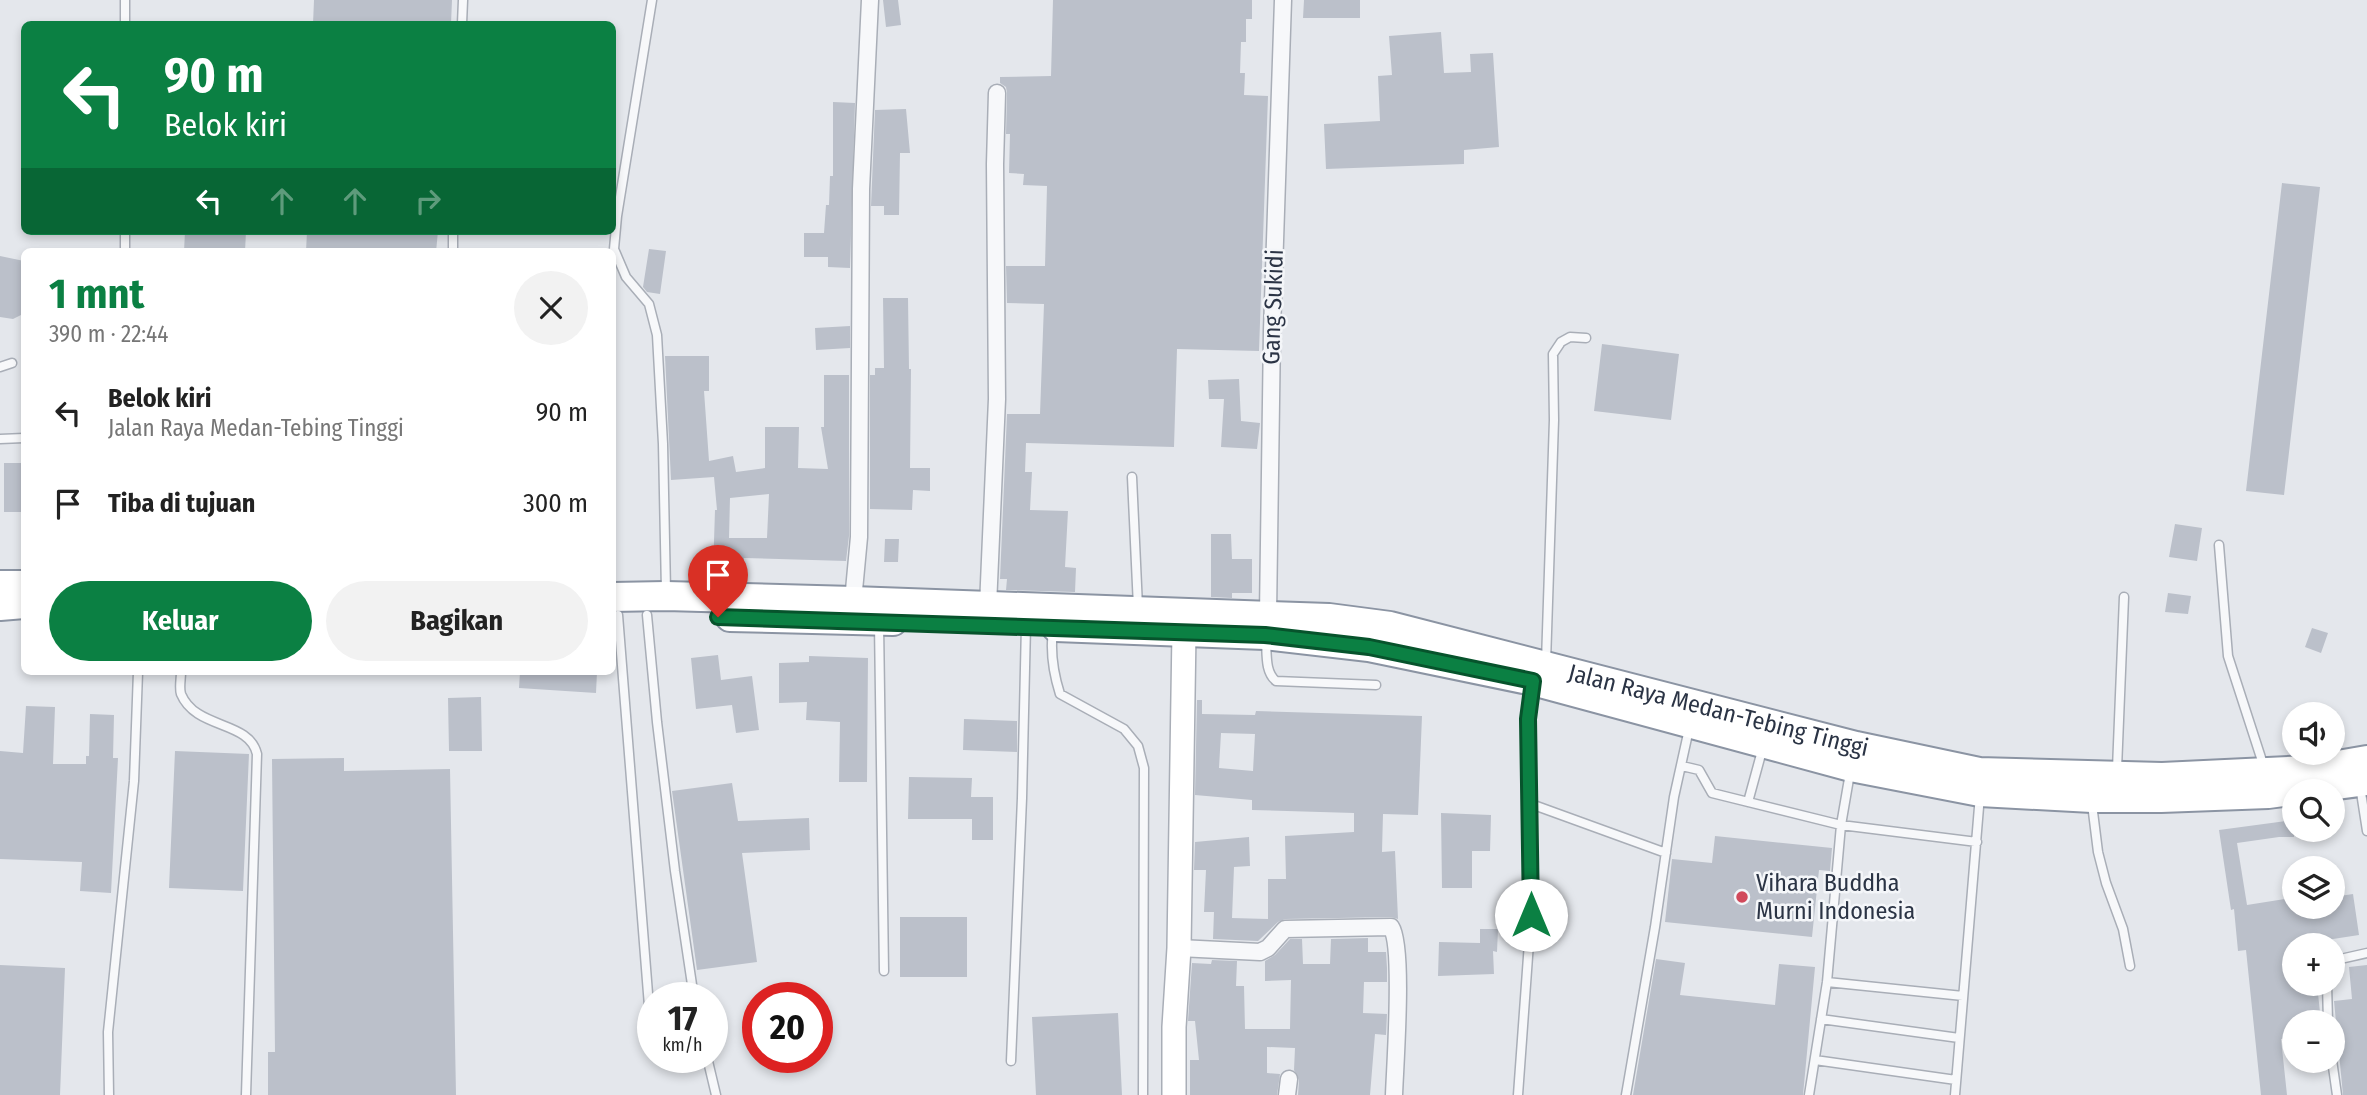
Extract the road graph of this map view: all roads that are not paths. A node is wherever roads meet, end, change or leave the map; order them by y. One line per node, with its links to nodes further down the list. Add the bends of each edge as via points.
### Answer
1 (125, 0): 6 (lane)
2 (463, 0): 7 (lane)
3 (652, 0): 9 (lane)
4 (870, 0): 21 (street, via 861,189 859,537)
5 (1283, 0): 29 (street, Gang Sukidi)
6 (125, 21)
7 (462, 21)
8 (996, 93): 25 (street, via 997,399)
9 (616, 227)
10 (616, 254): 23 (lane, via 626,277 649,304 657,335 663,444)
11 (1586, 338): 33 (lane, via 1570,337 1553,354 1548,626)
12 (12, 363): 13 (lane)
13 (0, 367)
14 (21, 438): 15 (lane)
15 (0, 439)
16 (1132, 477): 27 (lane)
17 (2219, 545): 41 (lane, via 2228,656)
18 (0, 584): 19 (highway)
19 (21, 585)
20 (2124, 597): 43 (lane)
21 (853, 601): 23 (highway, Jalan Raya Medan-Tebing Tinggi); 25 (highway, Jalan Raya Medan-Tebing Tinggi)
22 (21, 604): 24 (highway)
23 (657, 605): 26 (highway, Jalan Raya Medan-Tebing Tinggi); 28 (highway, Jalan Raya Medan-Tebing Tinggi); 58 (lane, via 657,722)
24 (0, 606)
25 (988, 606): 27 (highway, Jalan Raya Medan-Tebing Tinggi)
26 (616, 609)
27 (1138, 610): 29 (highway, Jalan Raya Medan-Tebing Tinggi)
28 (878, 621): 30 (highway, Jalan Raya Medan-Tebing Tinggi); 56 (lane)
29 (1267, 624): 32 (highway, Jalan Raya Medan-Tebing Tinggi); 33 (highway, Jalan Raya Medan-Tebing Tinggi, via 1369,647); 36 (lane, via 1268,669 1276,681)
30 (1039, 626): 32 (highway, Jalan Raya Medan-Tebing Tinggi); 64 (lane, via 1022,798); 71 (lane, via 1051,645 1060,694 1124,729 1138,746 1144,768)
31 (616, 632): 57 (lane)
32 (1184, 632): 52 (street)
33 (1539, 673): 37 (highway, Jalan Raya Medan-Tebing Tinggi); 43 (highway, Jalan Raya Medan-Tebing Tinggi, via 1979,772); 47 (lane, via 1528,719)
34 (138, 675): 68 (lane, via 134,781 108,1032)
35 (181, 675): 69 (lane, via 180,692 190,707 203,718 248,736 257,754)
36 (1376, 685)
37 (1690, 725): 38 (highway, Jalan Raya Medan-Tebing Tinggi); 39 (lane)
38 (1764, 744): 40 (highway, Jalan Raya Medan-Tebing Tinggi); 46 (lane)
39 (1682, 766): 46 (lane, via 1699,770 1712,793); 51 (lane)
40 (1851, 767): 44 (highway, Jalan Raya Medan-Tebing Tinggi); 48 (lane)
41 (2265, 773): 42 (highway, Jalan Raya Medan-Tebing Tinggi); 43 (highway, Jalan Raya Medan-Tebing Tinggi)
42 (2365, 775): 45 (highway, Jalan Raya Medan-Tebing Tinggi, via 2268,794); 49 (lane)
43 (2117, 776)
44 (1980, 792): 45 (highway, Jalan Raya Medan-Tebing Tinggi); 50 (lane)
45 (2092, 798): 55 (lane, via 2098,852)
46 (1748, 802): 48 (lane)
47 (1531, 804): 51 (lane); 74 (lane, via 1531,915)
48 (1841, 825): 50 (lane); 59 (lane)
49 (2367, 831)
50 (1977, 842): 60 (lane)
51 (1666, 853): 75 (lane)
52 (1179, 948): 72 (street); 73 (street, via 1260,951 1273,944 1284,929 1391,927 1396,936 1398,980)
53 (2367, 953): 54 (lane)
54 (2345, 958)
55 (2130, 966)
56 (884, 971)
57 (647, 982)
58 (692, 982)
59 (1827, 982): 60 (lane); 61 (lane)
60 (1963, 996): 62 (lane)
61 (1821, 1019): 62 (lane); 63 (lane)
62 (1959, 1038): 67 (lane)
63 (1815, 1059): 67 (lane); 76 (lane)
64 (1012, 1061)
65 (711, 1073): 70 (lane)
66 (2334, 1073): 78 (lane)
67 (1956, 1080): 77 (lane)
68 (109, 1095)
69 (246, 1095)
70 (716, 1095)
71 (1143, 1095)
72 (1174, 1095)
73 (1394, 1095)
74 (1518, 1095)
75 (1626, 1095)
76 (1810, 1095)
77 (1955, 1095)
78 (2337, 1095)

